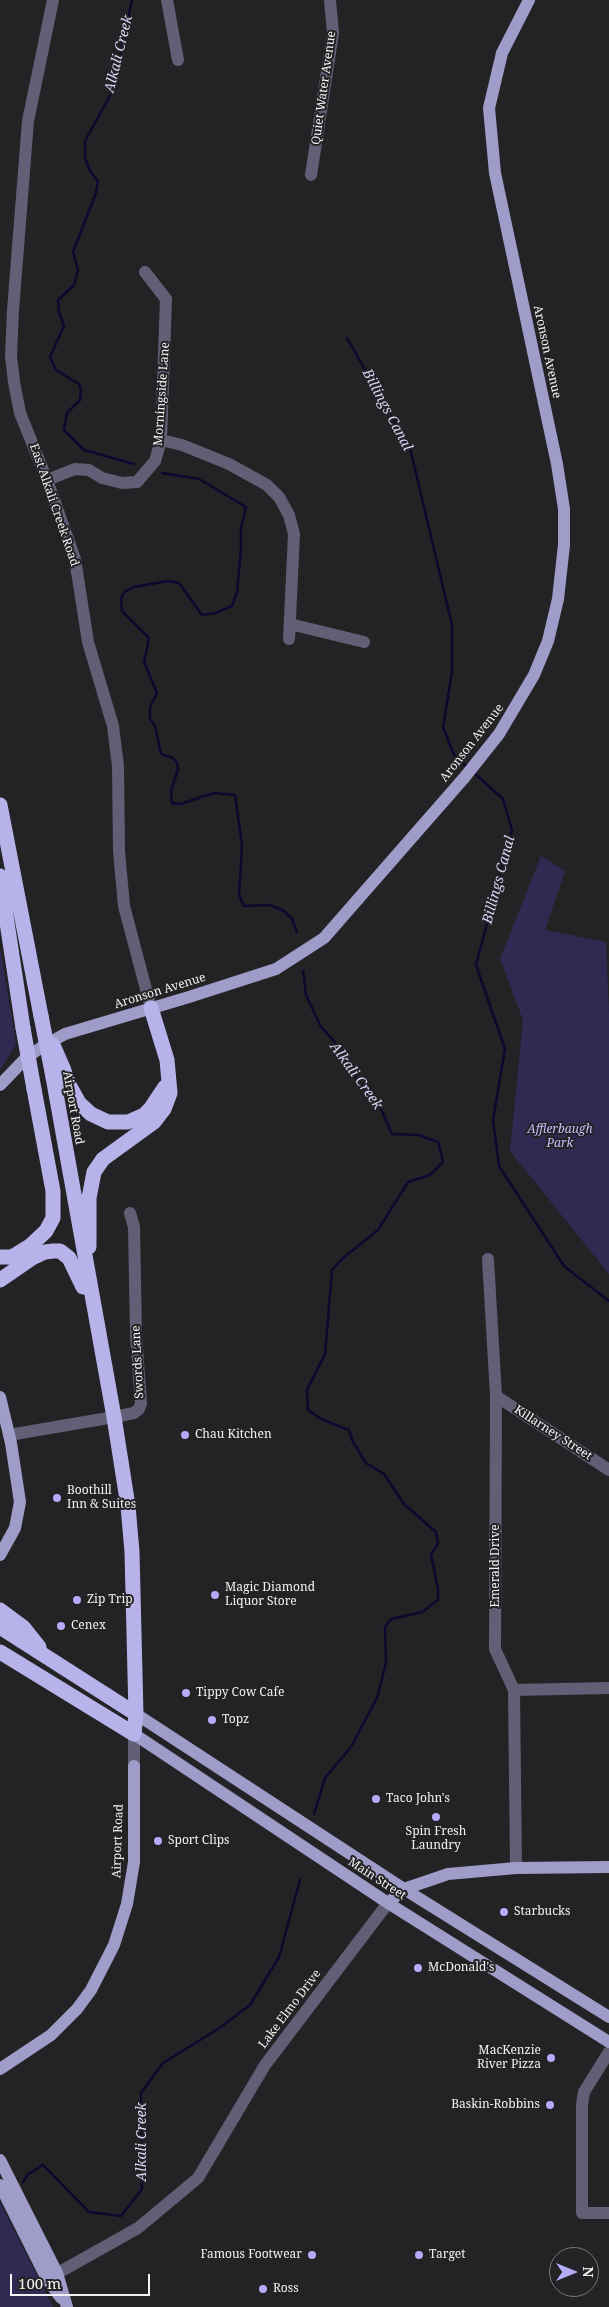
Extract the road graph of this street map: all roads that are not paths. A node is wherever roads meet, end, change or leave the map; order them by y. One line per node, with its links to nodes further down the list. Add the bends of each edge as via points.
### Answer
1 (53, 0): 9 (street, East Alkali Creek Road, via 28,121 11,356 20,413)
2 (167, 0): 5 (street)
3 (330, 0): 6 (street, Quiet Water Avenue, via 333,34)
4 (529, 0): 15 (main road, Aronson Avenue, via 502,53 489,108 495,173 564,509 558,599 544,649 516,708 481,756 324,938 289,962 258,975)
5 (178, 60)
6 (311, 175)
7 (145, 272): 8 (street, Morningside Lane, via 166,299)
8 (160, 440): 9 (street, Morningside Lane, via 155,461 137,482 122,483 102,478 89,470 75,469); 10 (street, via 182,445 229,464 267,485 279,497 294,534)
9 (48, 480): 15 (street, East Alkali Creek Road, via 75,559 88,642 113,726 118,766 119,851 124,906)
10 (290, 624): 11 (street); 12 (street)
11 (289, 639)
12 (364, 642)
13 (0, 805): 17 (highway, Airport Road, bridge, via 41,1016)
14 (0, 876): 20 (highway, bridge, via 23,1028 53,1191 53,1218 46,1231 12,1257)
15 (151, 1008): 16 (highway); 18 (main road, Aronson Avenue, via 65,1034 26,1059)
16 (169, 1071): 17 (highway, via 161,1095 152,1108 135,1120 118,1123 99,1119 85,1108); 23 (highway, via 170,1093 164,1109 154,1122 103,1159 94,1172 89,1198)
17 (58, 1073): 23 (highway, Airport Road)
18 (0, 1085)
19 (130, 1213): 27 (street, Swords Lane, via 134,1227 141,1404 134,1413)
20 (0, 1257)
21 (488, 1259): 25 (street, Emerald Drive)
22 (0, 1280): 24 (highway, via 45,1252 60,1251 75,1268)
23 (89, 1281): 24 (highway, Airport Road)
24 (96, 1318): 27 (highway, Airport Road)
25 (496, 1396): 29 (street, Killarney Street); 36 (street, Emerald Drive, via 495,1649)
26 (0, 1397): 28 (main road)
27 (114, 1417): 28 (street, Swords Lane); 37 (highway, Airport Road, via 132,1546)
28 (9, 1435): 30 (main road, via 20,1502 15,1528)
29 (609, 1470)
30 (0, 1555)
31 (0, 1610): 34 (highway, via 23,1627)
32 (0, 1627): 34 (highway)
33 (0, 1652): 38 (highway)
34 (46, 1656): 37 (highway)
35 (609, 1688): 36 (street)
36 (514, 1690): 41 (street, Emerald Drive)
37 (136, 1714): 38 (highway, Airport Road); 42 (main road, Main Street)
38 (134, 1734): 39 (street, Airport Road); 43 (main road, Main Street)
39 (134, 1766): 47 (main road, Airport Road, via 134,1862 127,1904 114,1944 91,1990 77,2009 51,2035)
40 (609, 1867): 41 (main road, Lake Elmo Drive)
41 (516, 1868): 42 (main road, Lake Elmo Drive, via 448,1874)
42 (404, 1888): 43 (main road, Lake Elmo Drive); 44 (main road, Main Street)
43 (388, 1903): 45 (main road, Main Street); 52 (street, Lake Elmo Drive, via 265,2065 198,2178 138,2228)
44 (609, 2017)
45 (609, 2042)
46 (609, 2052): 50 (street, via 584,2092 582,2213)
47 (0, 2069)
48 (0, 2160): 51 (main road)
49 (0, 2185): 51 (main road)
50 (609, 2212)
51 (30, 2232): 52 (main road)
52 (52, 2276): 53 (main road)
53 (66, 2305)

